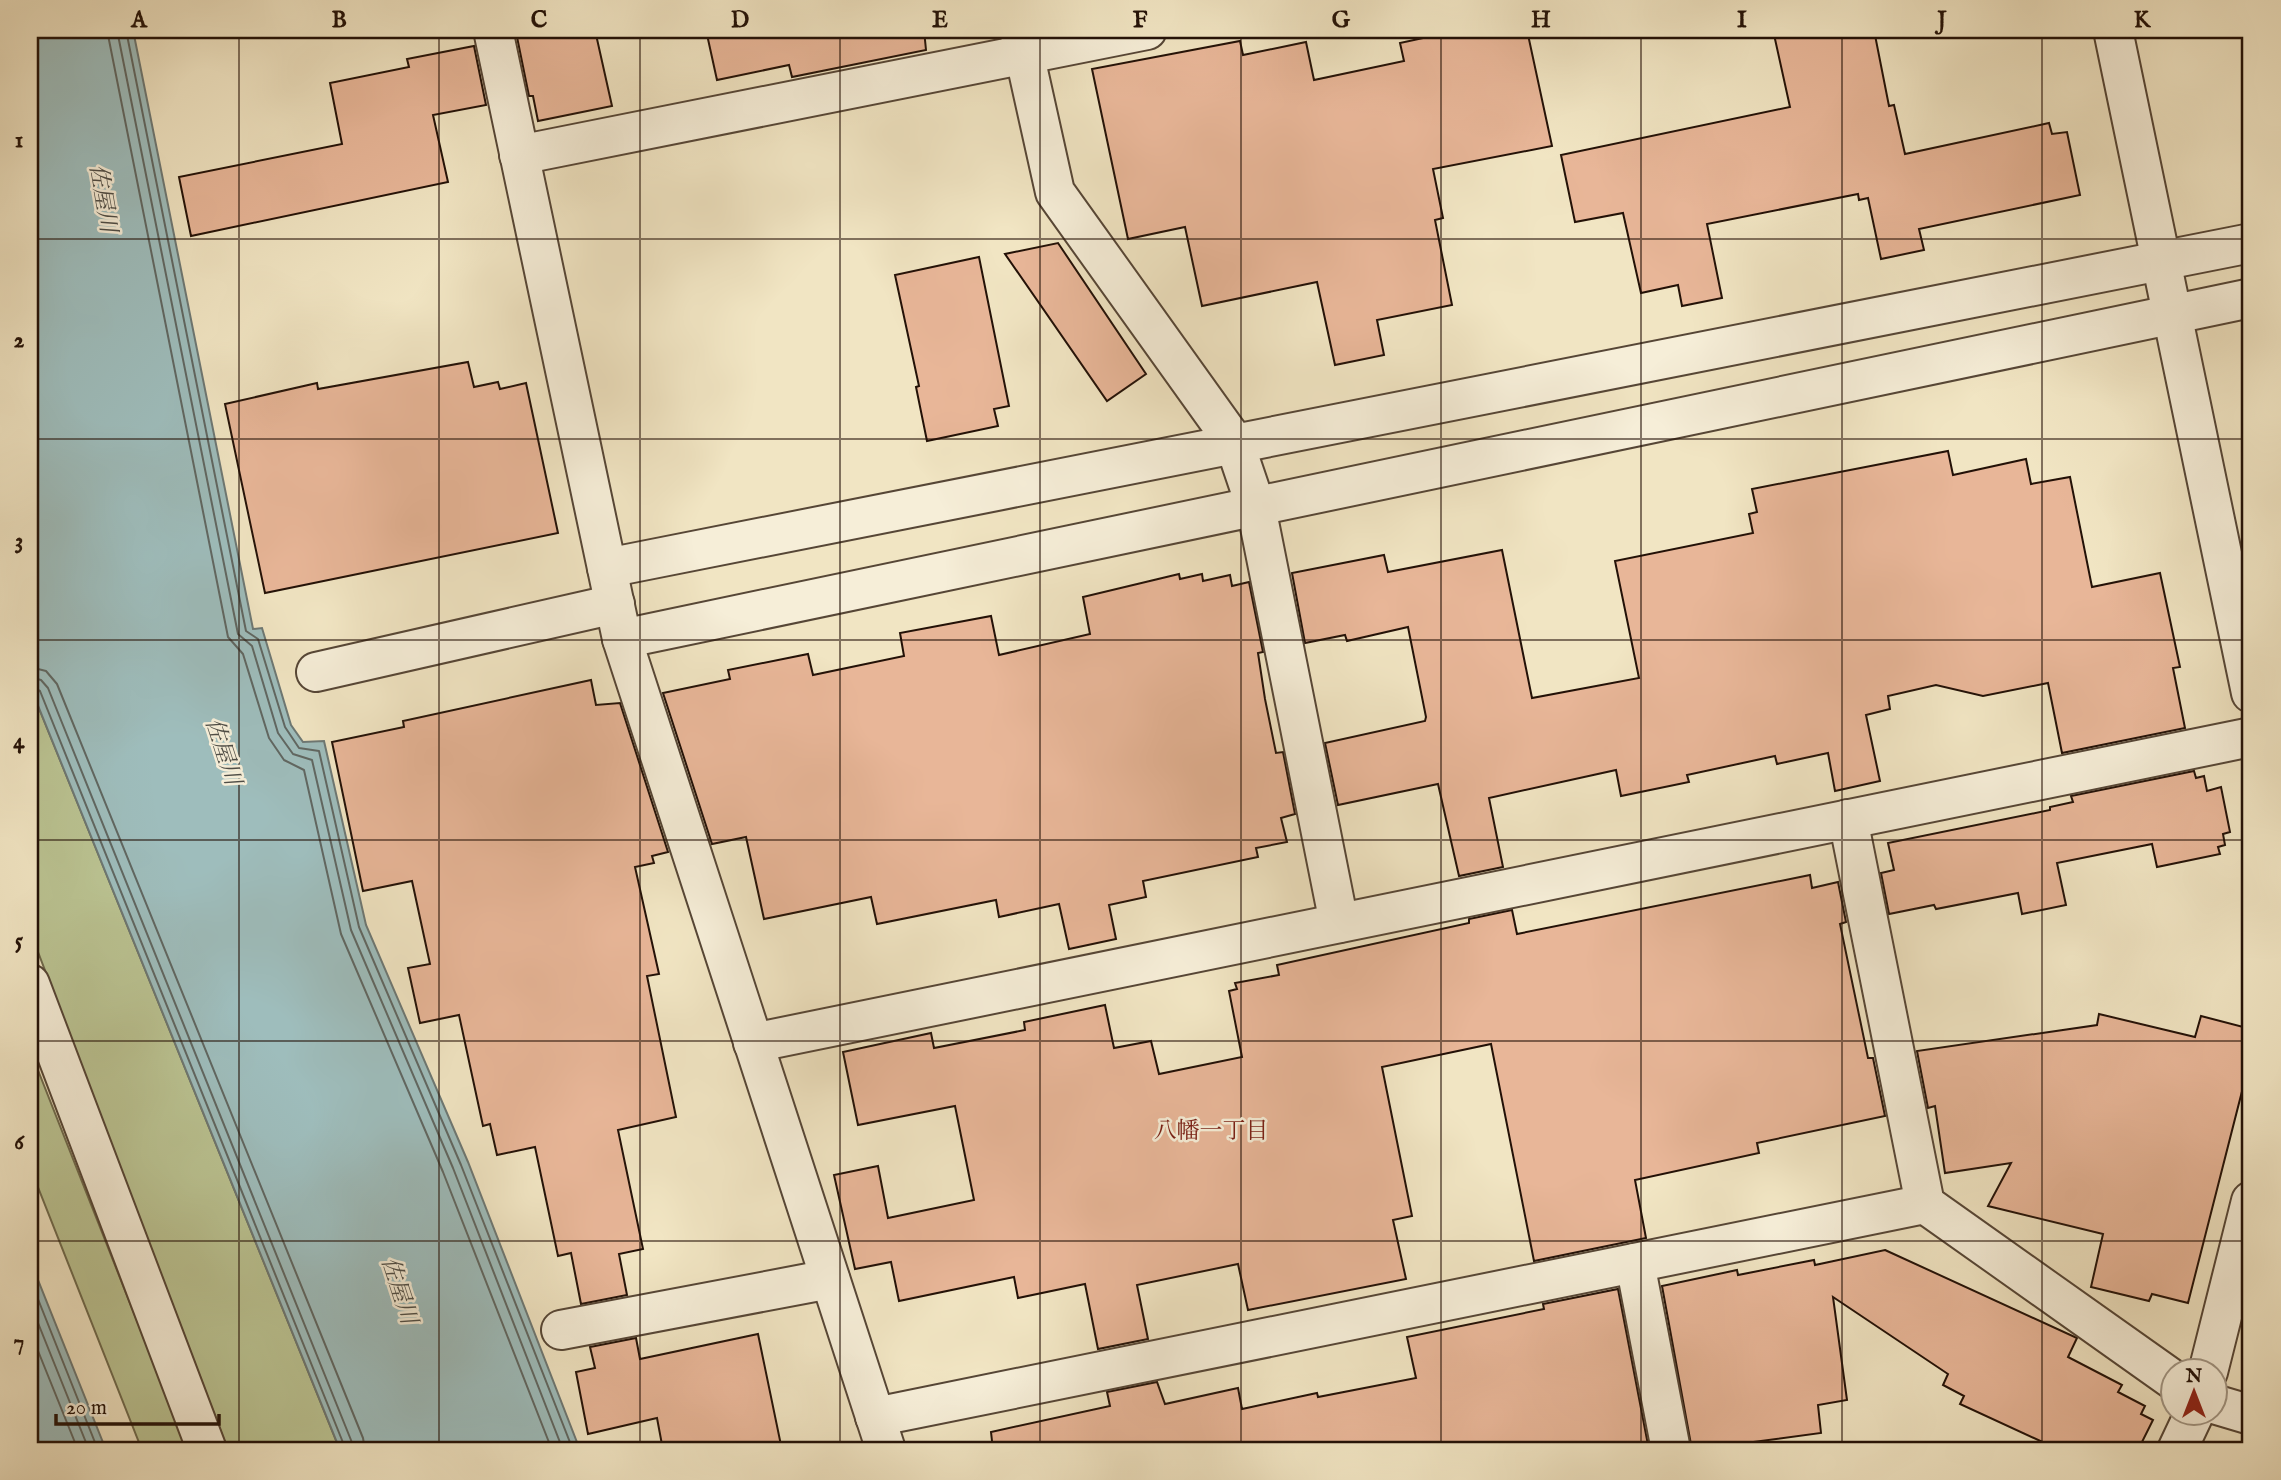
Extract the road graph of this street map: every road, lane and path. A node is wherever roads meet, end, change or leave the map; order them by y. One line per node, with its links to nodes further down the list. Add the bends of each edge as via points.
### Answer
1 (493, 30): 5 (street)
2 (1147, 30): 4 (street)
3 (2113, 30): 7 (street)
4 (1022, 42): 5 (street); 10 (street, via 1055,191)
5 (519, 155): 12 (street)
6 (2251, 243): 7 (street)
7 (2160, 262): 9 (street); 10 (street)
8 (2251, 299): 9 (street)
9 (2172, 315): 11 (street); 14 (street)
10 (1234, 442): 11 (street); 12 (street)
11 (1256, 507): 12 (street); 17 (street)
12 (615, 604): 13 (street); 19 (street)
13 (316, 672)
14 (2251, 693)
15 (2251, 737): 16 (street)
16 (1848, 819): 17 (street); 21 (street)
17 (1339, 923): 19 (street)
18 (30, 984): 31 (street)
19 (753, 1042): 23 (street)
20 (2251, 1201): 25 (street)
21 (1925, 1204): 22 (street); 26 (street)
22 (1635, 1262): 30 (street); 32 (street)
23 (830, 1279): 24 (street); 30 (street)
24 (561, 1330)
25 (2211, 1358)
26 (2158, 1369)
27 (2228, 1408): 28 (street)
28 (2251, 1415)
29 (2187, 1428): 33 (street)
30 (881, 1434)
31 (207, 1450)
32 (1671, 1450)
33 (2177, 1450)

